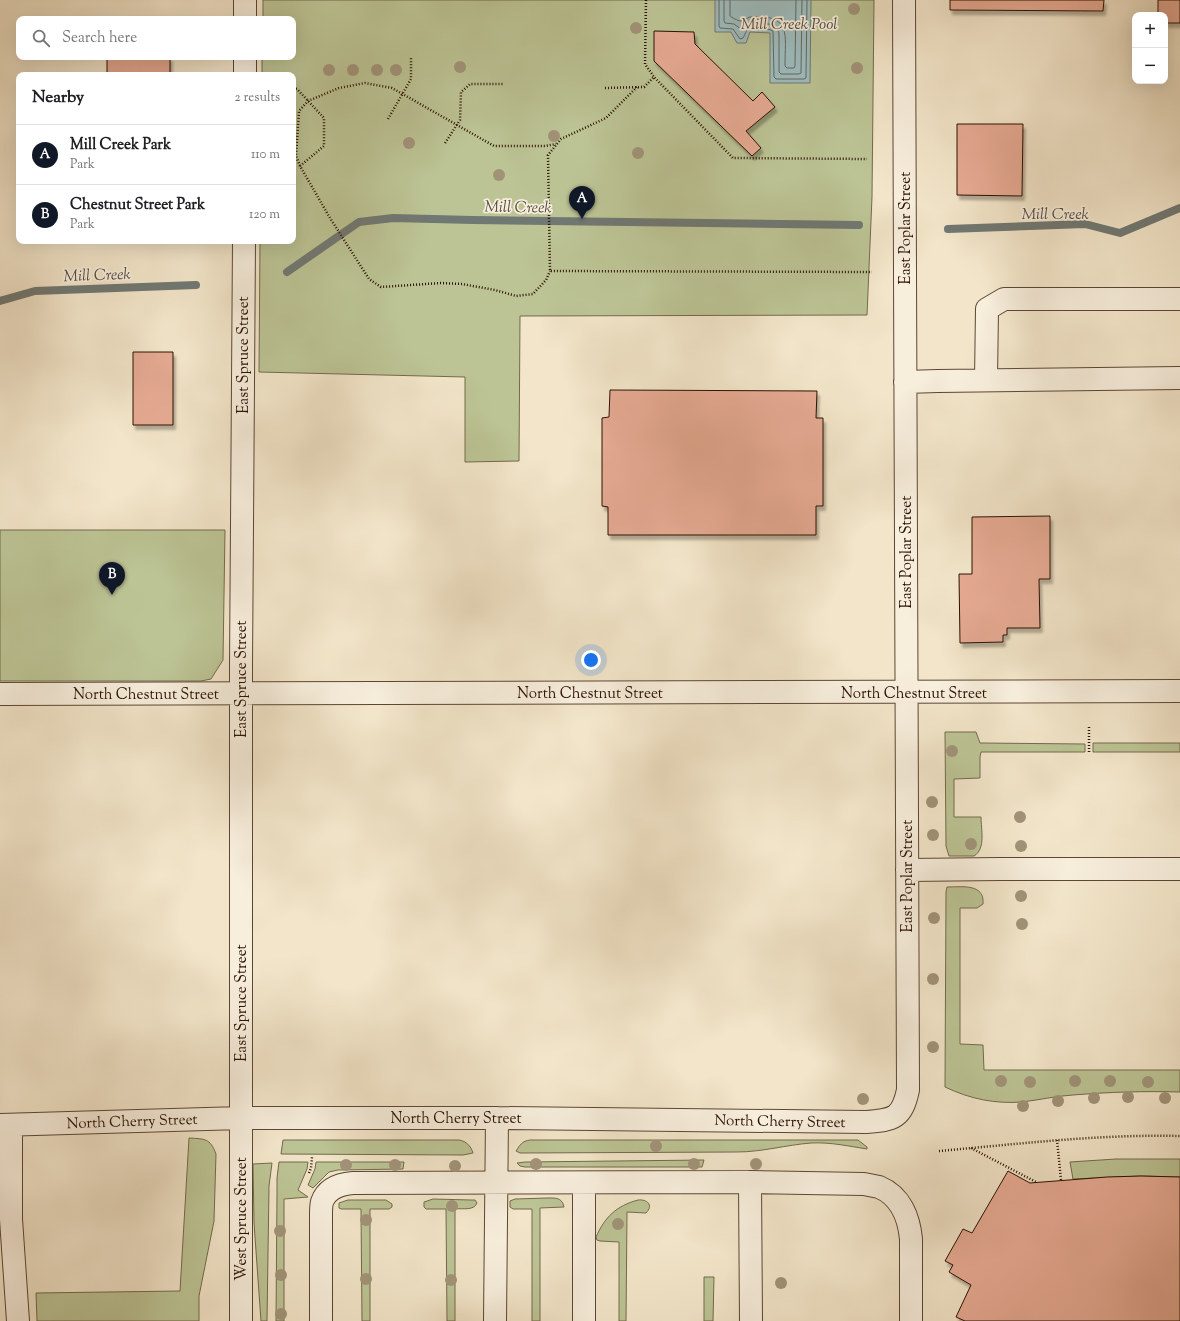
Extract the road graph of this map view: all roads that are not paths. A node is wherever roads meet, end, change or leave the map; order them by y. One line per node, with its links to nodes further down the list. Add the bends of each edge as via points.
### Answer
1 (245, 0): 3 (street)
2 (904, 0): 10 (street, East Poplar Street)
3 (245, 16)
4 (245, 60): 5 (street)
5 (245, 72)
6 (244, 244): 14 (street, East Spruce Street)
7 (1180, 299): 9 (street, via 1004,299 987,309)
8 (1180, 378): 9 (street)
9 (986, 380): 10 (street)
10 (905, 382): 12 (street, East Poplar Street)
11 (1180, 692): 12 (street, North Chestnut Street)
12 (906, 693): 14 (street, North Chestnut Street); 16 (street, East Poplar Street)
13 (0, 694): 14 (street, North Chestnut Street)
14 (241, 694): 18 (street, East Spruce Street)
15 (1180, 869): 16 (street)
16 (907, 870): 17 (street, East Poplar Street, via 908,1090)
17 (905, 1104): 19 (street, North Cherry Street, via 900,1112 890,1119 866,1122)
18 (241, 1118): 19 (street, North Cherry Street); 20 (street, North Cherry Street); 25 (street, West Spruce Street)
19 (497, 1118): 22 (street)
20 (6, 1125): 24 (street)
21 (750, 1182): 23 (street); 29 (street); 30 (street, via 864,1184 879,1187 891,1194 906,1214 912,1239)
22 (496, 1183): 23 (street); 26 (street, via 353,1183 334,1187 322,1202); 27 (street)
23 (584, 1183): 28 (street)
24 (18, 1321)
25 (241, 1321)
26 (321, 1321)
27 (495, 1321)
28 (584, 1321)
29 (751, 1321)
30 (911, 1321)

